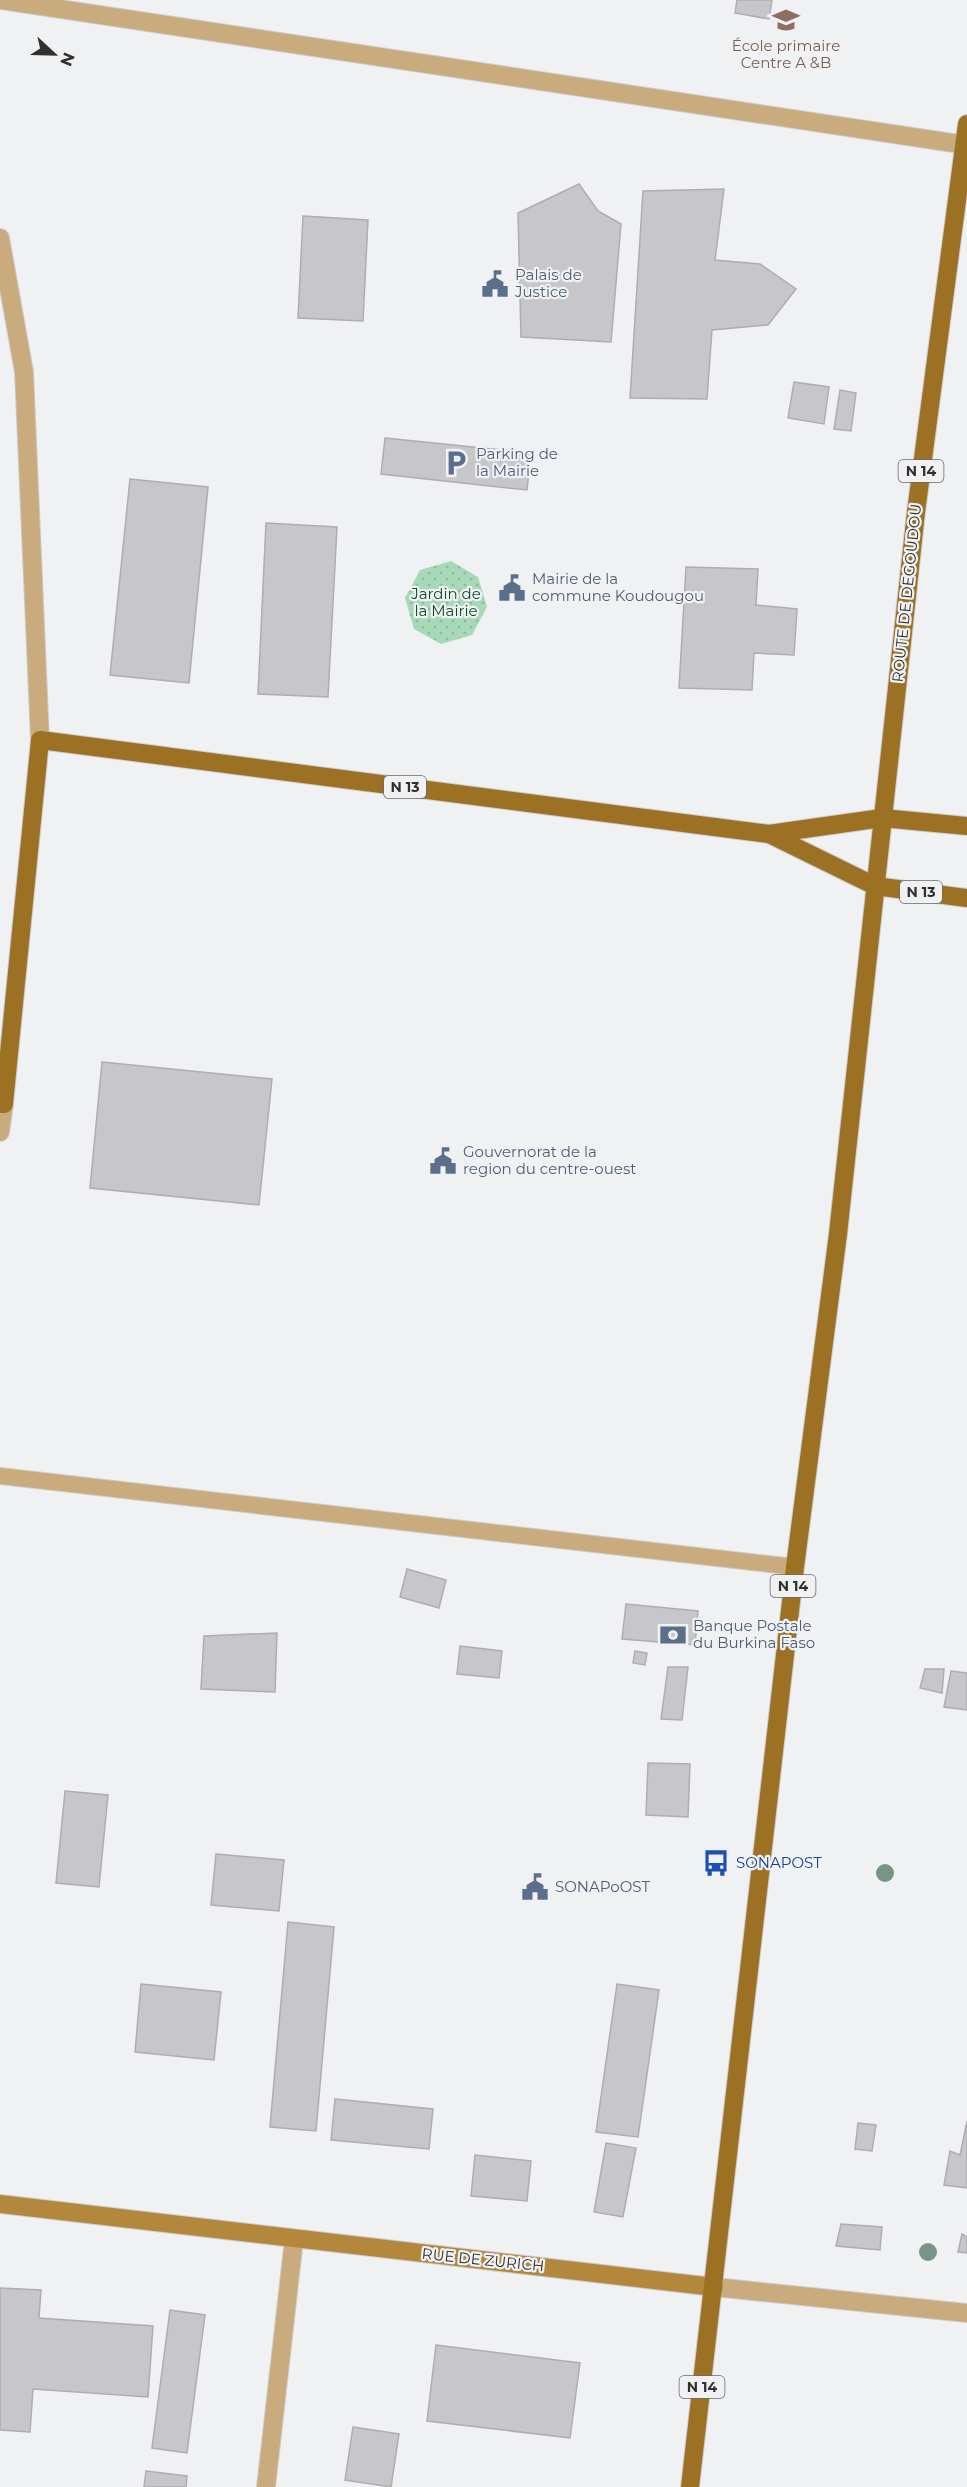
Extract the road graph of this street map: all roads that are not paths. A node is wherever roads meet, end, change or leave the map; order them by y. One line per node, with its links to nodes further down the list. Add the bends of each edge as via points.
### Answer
1 (0, 0): 3 (street)
2 (967, 124): 3 (main road, ROUTE DE DEGOUDOU / N 14)
3 (966, 145): 6 (main road, ROUTE DE DEGOUDOU / N 14, via 916,512)
4 (0, 238): 5 (street, via 24,372)
5 (40, 740): 8 (main road, N 13); 11 (main road)
6 (882, 818): 7 (main road, N 13); 8 (main road, N 13); 9 (main road, ROUTE DE DEGOUDOU / N 14)
7 (967, 826)
8 (770, 834): 9 (main road, N 13)
9 (875, 886): 10 (main road, N 13); 14 (main road, N 14, via 838,1234)
10 (967, 898)
11 (2, 1104): 12 (street)
12 (0, 1132)
13 (0, 1476): 14 (lane)
14 (795, 1567): 17 (main road, N 14)
15 (0, 2204): 16 (main road, RUE DE ZURICH)
16 (294, 2239): 17 (main road, RUE DE ZURICH); 19 (street)
17 (714, 2287): 18 (street, RUE DE ZURICH); 20 (main road, N 14)
18 (967, 2313)
19 (266, 2487)
20 (690, 2487)

